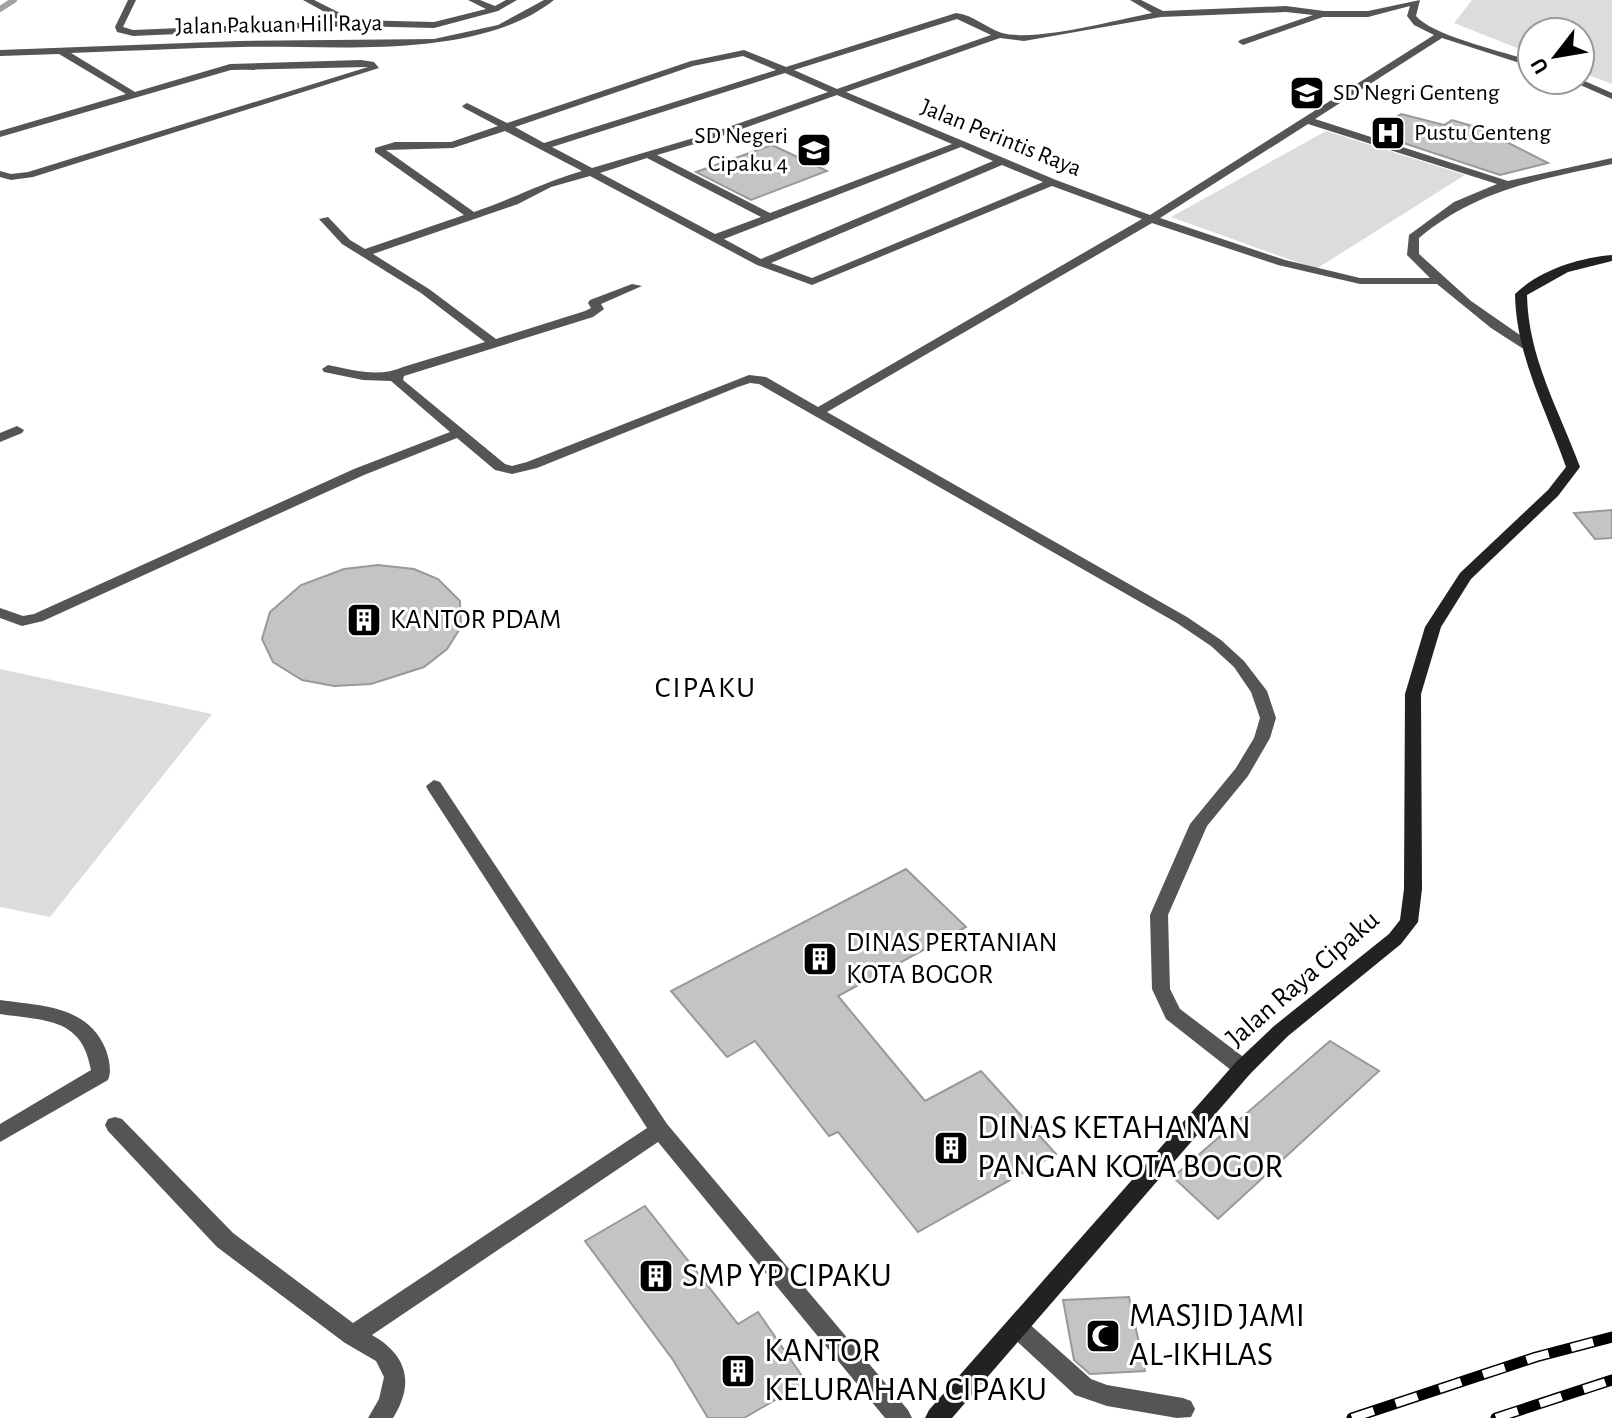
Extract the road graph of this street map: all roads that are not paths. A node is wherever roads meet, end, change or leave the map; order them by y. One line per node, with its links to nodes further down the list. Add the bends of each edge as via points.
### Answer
1 (132, 0): 11 (street, via 119,27 126,33)
2 (307, 0): 11 (street)
3 (472, 0): 8 (street)
4 (513, 0): 8 (street)
5 (550, 0): 15 (street, Jalan Pakuan Hill Raya, via 501,27 434,42)
6 (1134, 0): 9 (street)
7 (1415, 2): 10 (street, via 1368,14); 13 (street, via 1411,16)
8 (495, 9): 11 (street, via 434,25)
9 (1161, 14): 10 (street, via 1286,9); 12 (street, via 1024,38)
10 (1324, 14): 14 (street)
11 (352, 23)
12 (999, 35): 18 (street, via 956,16); 19 (street)
13 (1441, 35): 17 (street); 22 (street)
14 (1243, 42)
15 (61, 51): 16 (street, Jalan Pakuan Hill Raya); 20 (street)
16 (0, 53)
17 (1516, 59)
18 (785, 70): 19 (street, Jalan Perintis Raya); 23 (street, Jalan Perintis Raya, via 751,55 732,54); 26 (street)
19 (837, 92): 25 (street, Jalan Perintis Raya); 27 (street)
20 (132, 94): 24 (street); 31 (street, via 255,64 367,63 374,68 29,175)
21 (467, 106): 23 (street)
22 (1307, 120): 33 (street); 37 (street)
23 (505, 125): 26 (street); 34 (street, Jalan Perintis Raya, via 445,147 392,145 379,150)
24 (0, 134)
25 (960, 144): 28 (street, Jalan Perintis Raya); 35 (street)
26 (546, 146): 30 (street)
27 (648, 155): 30 (street); 35 (street)
28 (1002, 161): 32 (street, Jalan Perintis Raya); 41 (street)
29 (1612, 161): 33 (street)
30 (591, 172): 34 (street); 38 (street)
31 (0, 174)
32 (1052, 182): 37 (street, Jalan Perintis Raya); 41 (street, via 821,280 802,280)
33 (1509, 184): 42 (street, via 1454,204 1413,237 1413,255)
34 (472, 216): 39 (street)
35 (770, 217): 38 (street)
36 (324, 219): 39 (street)
37 (1151, 219): 42 (street, Jalan Perintis Raya, via 1336,278); 48 (street)
38 (715, 238): 41 (street)
39 (364, 253): 44 (street)
40 (1612, 258): 45 (street, via 1563,270 1521,294 1519,321)
41 (761, 263)
42 (1439, 281): 45 (street, via 1494,327)
43 (636, 286): 44 (street, via 594,303 598,309 589,314)
44 (492, 342): 47 (street)
45 (1526, 345): 55 (street, Jalan Raya Cipaku, via 1573,467 1553,493 1465,576 1433,627 1413,694 1409,922)
46 (328, 369): 47 (street)
47 (396, 377): 50 (street)
48 (816, 413): 50 (street, via 762,380 749,379 512,470 500,467); 55 (street, via 1182,620 1239,664 1259,691 1268,718 1262,738 1199,824 1159,915 1161,989 1173,1014)
49 (17, 430): 51 (street)
50 (458, 433): 52 (street, via 359,472 38,618 22,621)
51 (0, 438)
52 (0, 613)
53 (434, 786): 57 (street)
54 (0, 1007): 58 (street, via 73,1021 93,1036 101,1074)
55 (1243, 1068): 59 (street, Jalan Raya Cipaku)
56 (115, 1125): 60 (street, via 225,1240)
57 (660, 1130): 60 (street); 63 (street)
58 (0, 1134)
59 (1018, 1328): 61 (street, via 1093,1392); 64 (street, Jalan Raya Cipaku)
60 (353, 1336): 62 (street, via 384,1354 395,1377)
61 (1183, 1409)
62 (380, 1418)
63 (900, 1418)
64 (937, 1418)

